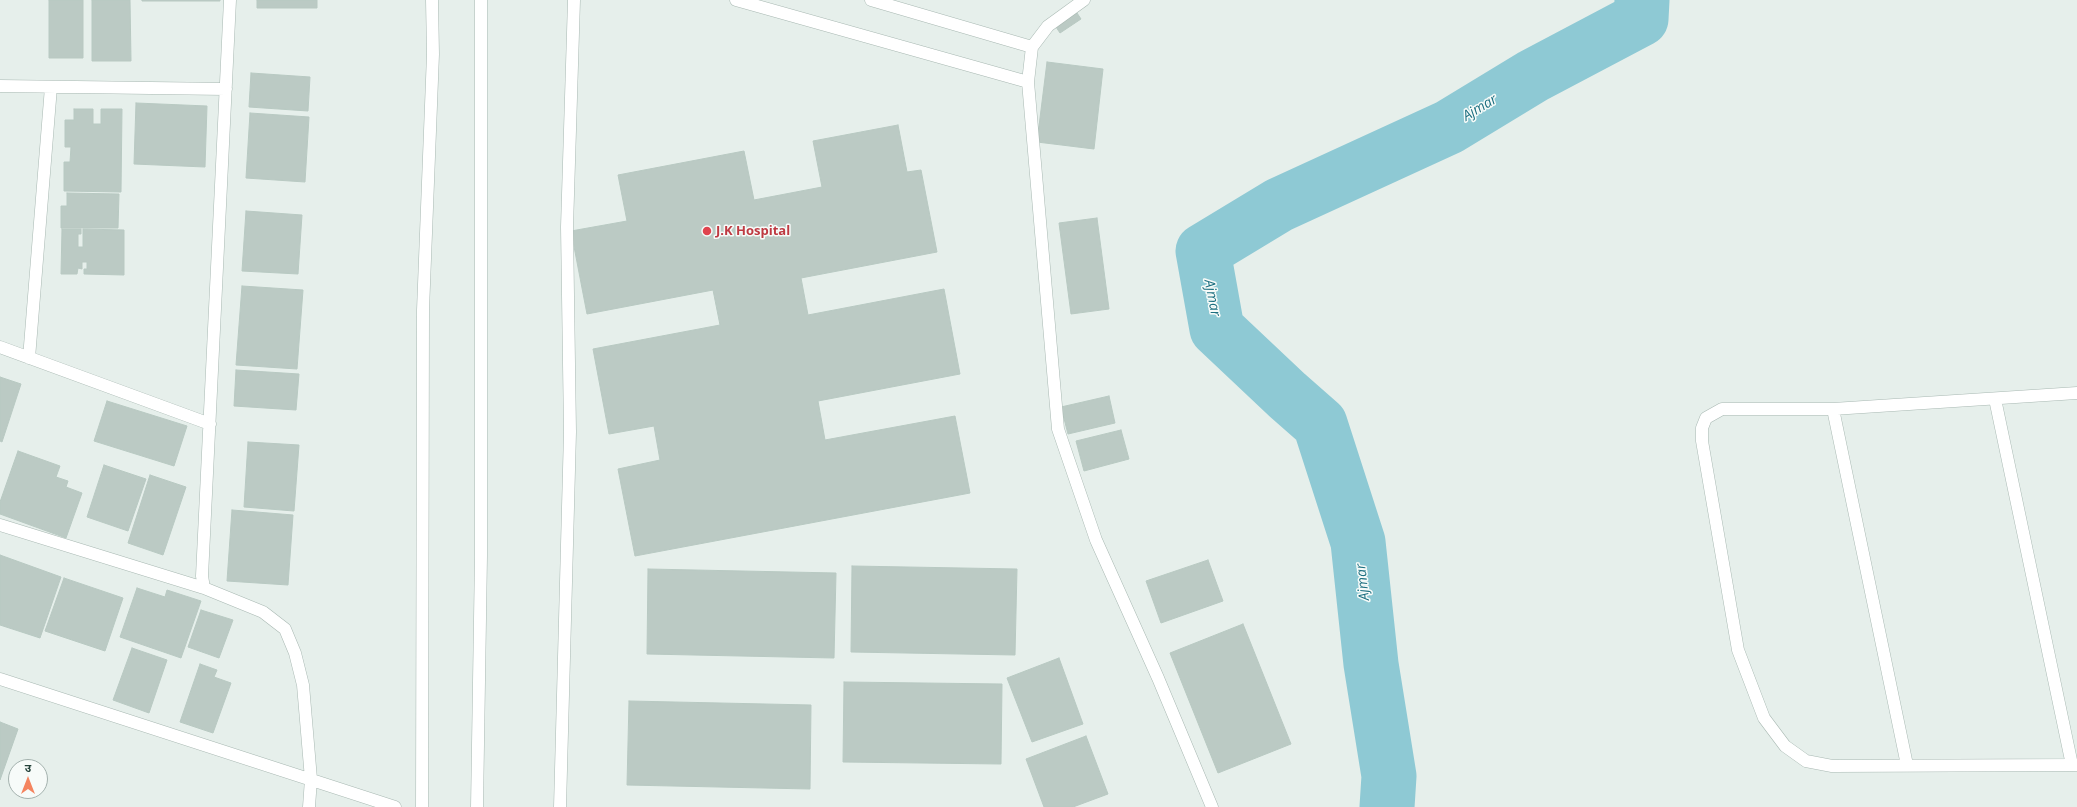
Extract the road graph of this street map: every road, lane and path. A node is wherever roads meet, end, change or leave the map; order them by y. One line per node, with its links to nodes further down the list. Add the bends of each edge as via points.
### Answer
1 (230, 0): 12 (street)
2 (432, 0): 27 (street, via 433,54 423,310)
3 (481, 0): 28 (street, via 481,540)
4 (574, 0): 29 (street, via 567,227 570,432)
5 (736, 0): 9 (street)
6 (871, 0): 8 (street)
7 (1084, 0): 8 (street, via 1048,26)
8 (1032, 48): 9 (street)
9 (1028, 82): 30 (street, via 1058,429 1096,540)
10 (0, 86): 11 (street)
11 (51, 87): 12 (street); 14 (street)
12 (226, 89): 18 (street)
13 (0, 347): 14 (street)
14 (29, 358): 18 (street)
15 (2077, 393): 16 (street)
16 (1995, 398): 17 (street); 23 (street)
17 (1833, 409): 22 (street); 22 (street, via 1722,409 1706,418 1702,428 1702,441 1738,650 1764,718 1785,746 1806,761 1832,766)
18 (210, 424): 20 (street, via 202,576)
19 (0, 526): 20 (street)
20 (204, 588): 24 (street, via 263,612 285,629 295,653 303,685)
21 (0, 679): 24 (street)
22 (1907, 765): 23 (street)
23 (2074, 765)
24 (311, 779): 25 (street); 26 (street)
25 (309, 807)
26 (395, 807)
27 (422, 807)
28 (477, 807)
29 (560, 807)
30 (1212, 807)

